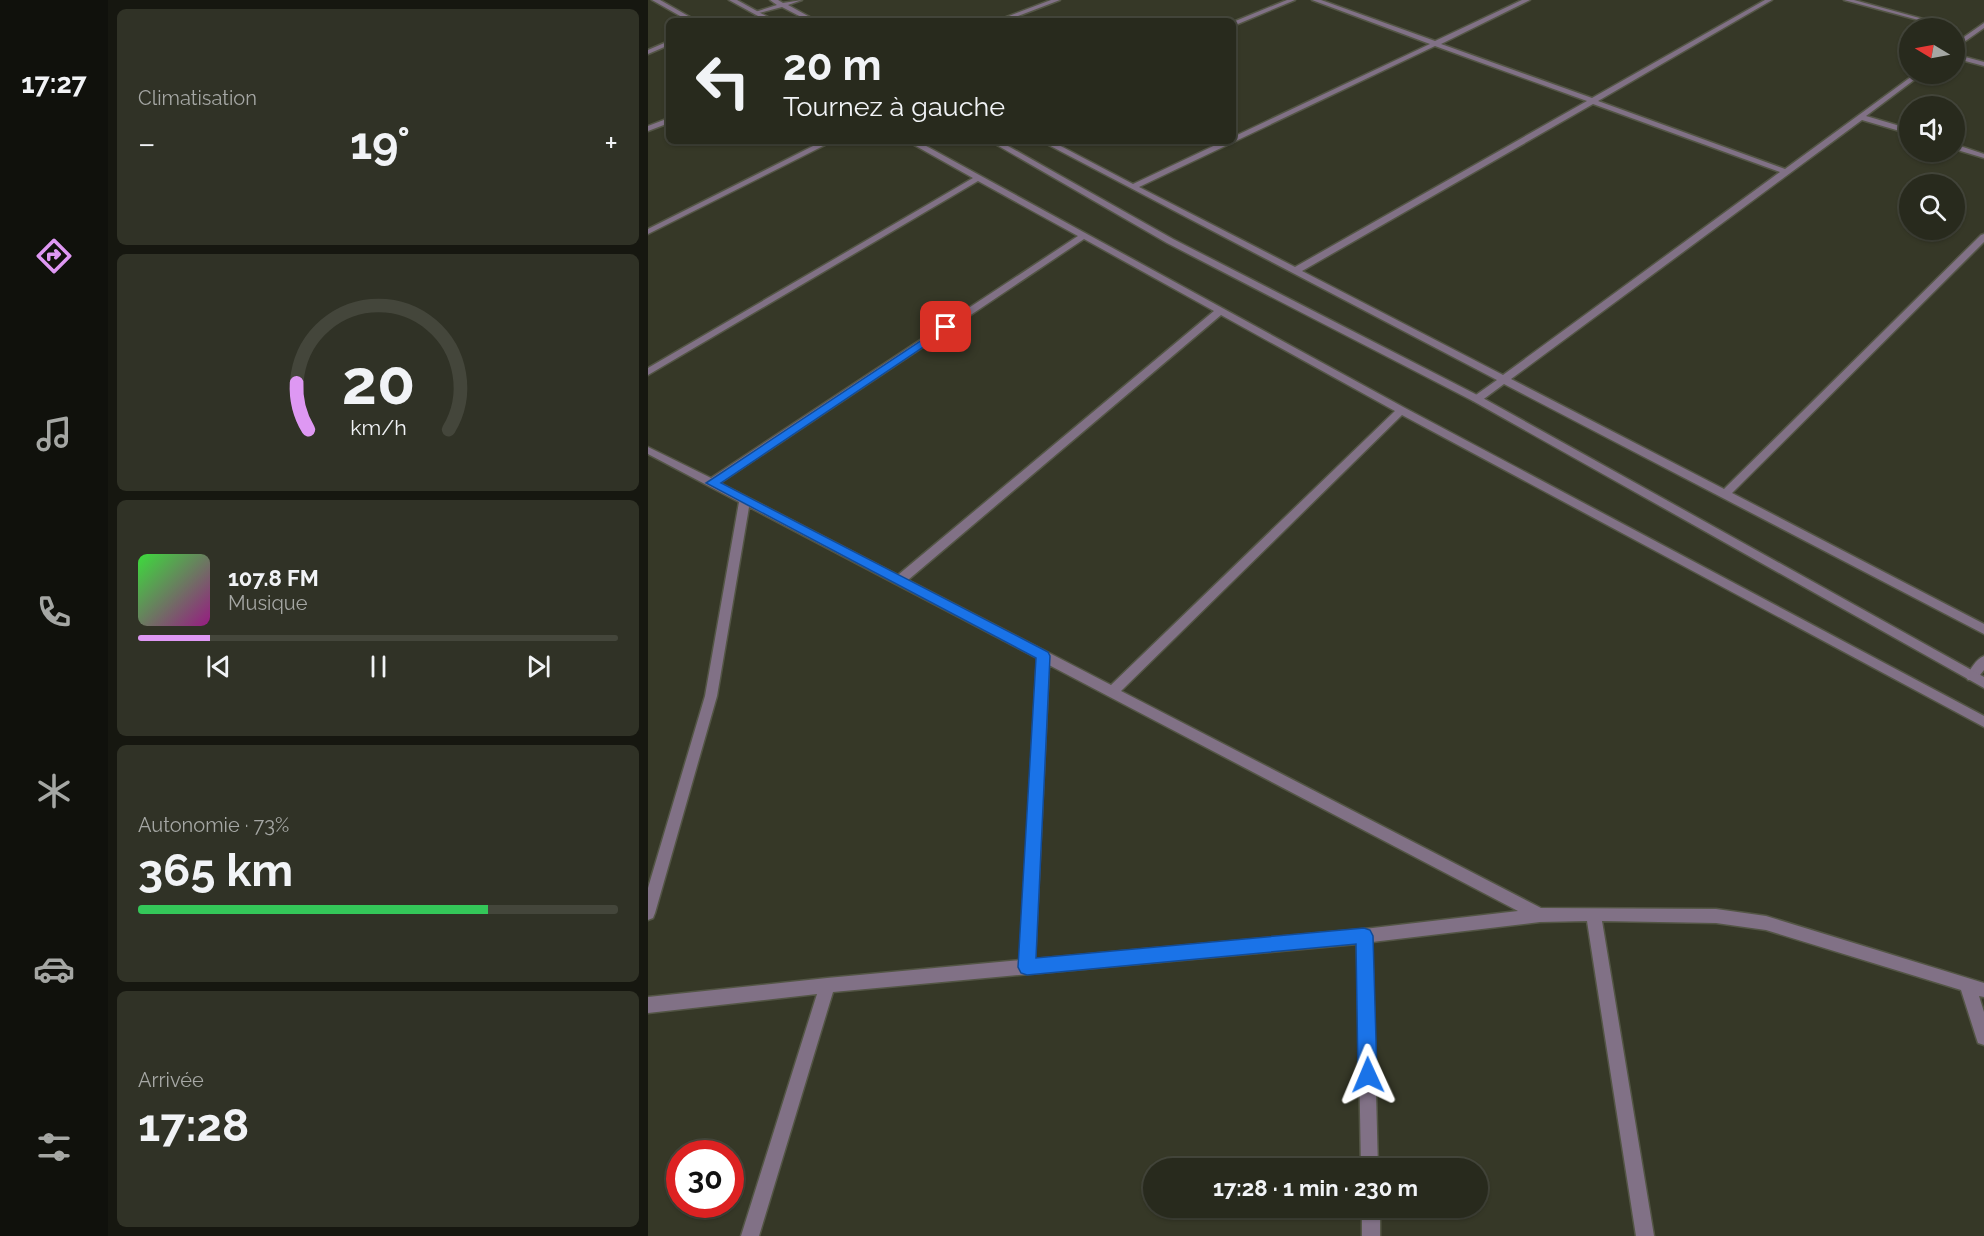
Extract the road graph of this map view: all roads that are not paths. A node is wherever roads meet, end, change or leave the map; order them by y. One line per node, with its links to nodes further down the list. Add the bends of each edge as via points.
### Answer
1 (656, 0): 13 (street)
2 (732, 0): 12 (street)
3 (774, 0): 11 (street)
4 (799, 0): 11 (street)
5 (1057, 0): 16 (street)
6 (1292, 0): 18 (street)
7 (1315, 0): 23 (street)
8 (1527, 0): 23 (street)
9 (1769, 0): 29 (street)
10 (1847, 0): 17 (street)
11 (783, 5): 12 (street); 15 (street)
12 (757, 13): 14 (street)
13 (689, 18)
14 (766, 18)
15 (808, 18)
16 (1007, 18)
17 (1913, 18)
18 (1236, 23)
19 (1984, 25): 21 (street)
20 (1965, 32): 21 (street)
21 (1973, 34): 22 (street)
22 (1965, 39)
23 (1437, 43): 29 (street); 34 (street)
24 (666, 44): 25 (street)
25 (648, 52)
26 (1965, 59): 27 (street)
27 (1984, 64)
28 (1906, 84): 30 (street)
29 (1594, 100): 42 (street); 48 (street)
30 (1861, 117): 33 (street); 42 (street)
31 (666, 121): 32 (street)
32 (648, 129)
33 (1899, 129)
34 (1236, 138)
35 (824, 144): 45 (street)
36 (916, 144): 43 (street)
37 (999, 144): 52 (street, via 1170,241)
38 (1051, 144): 44 (street)
39 (1223, 144): 44 (street)
40 (1965, 150): 41 (street)
41 (1984, 156)
42 (1787, 172): 51 (street)
43 (978, 178): 46 (street); 50 (street)
44 (1133, 187): 48 (street)
45 (648, 232)
46 (1083, 236): 49 (street); 55 (street)
47 (1984, 237): 56 (street)
48 (1295, 271): 51 (street)
49 (1220, 312): 53 (street); 58 (street)
50 (648, 372)
51 (1505, 380): 52 (street); 56 (street)
52 (1477, 399): 62 (street)
53 (1401, 410): 64 (street); 65 (street)
54 (648, 450): 55 (street)
55 (712, 483): 57 (street)
56 (1725, 494): 59 (street)
57 (745, 500): 58 (street); 66 (street, via 711,696)
58 (899, 581): 60 (street)
59 (1984, 629)
60 (1043, 656): 64 (street); 70 (street)
61 (1984, 661): 62 (street)
62 (1972, 677): 63 (street)
63 (1984, 683)
64 (1112, 692): 68 (street)
65 (1984, 722)
66 (648, 913)
67 (1593, 914): 68 (street); 71 (street, via 1716,916 1766,923); 80 (street)
68 (1540, 915): 69 (street)
69 (1364, 936): 70 (street); 76 (street)
70 (1027, 967): 72 (street)
71 (1967, 984): 73 (street); 75 (street)
72 (827, 985): 74 (street); 78 (street)
73 (1984, 990)
74 (648, 1005)
75 (1984, 1037)
76 (1370, 1158)
77 (1371, 1218): 79 (street)
78 (750, 1236)
79 (1371, 1236)
80 (1645, 1236)

